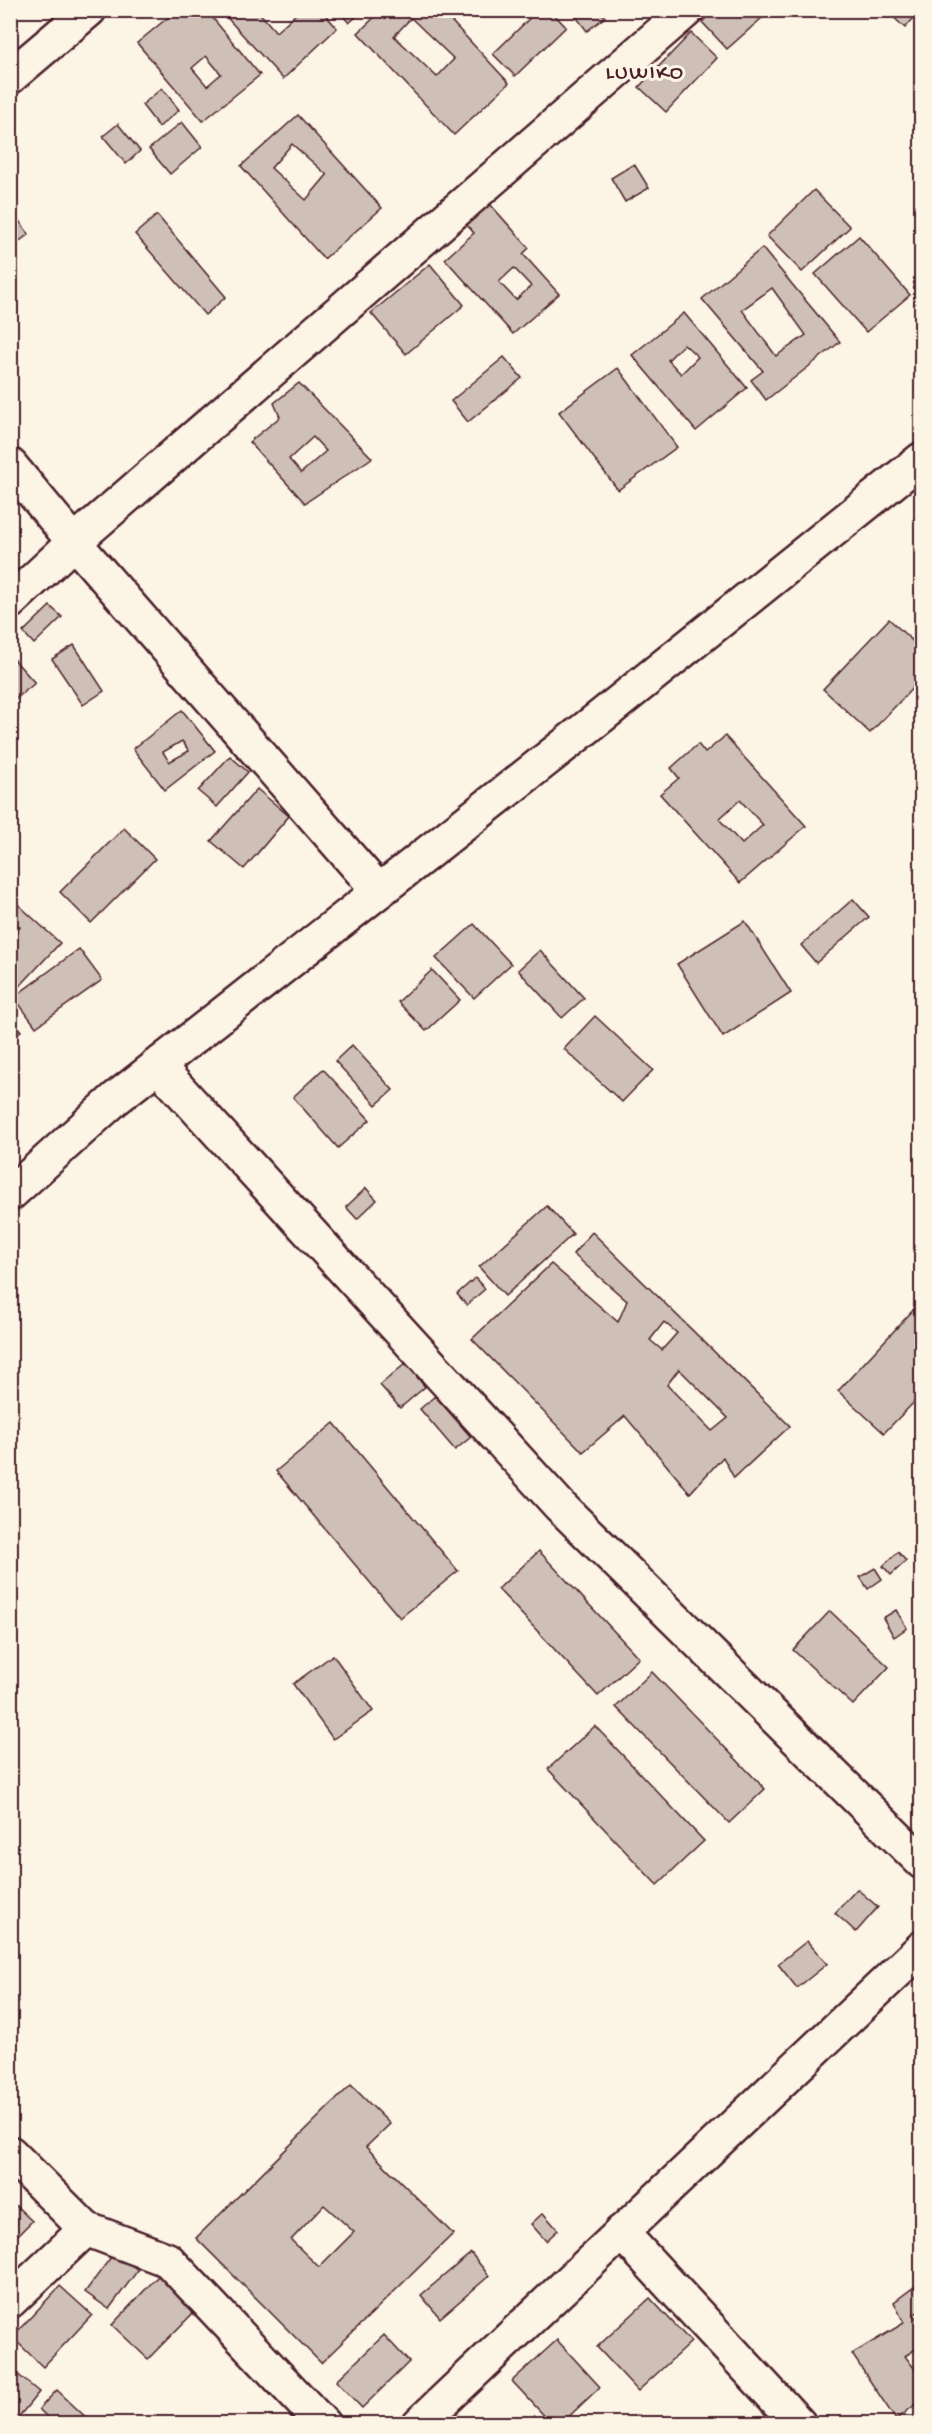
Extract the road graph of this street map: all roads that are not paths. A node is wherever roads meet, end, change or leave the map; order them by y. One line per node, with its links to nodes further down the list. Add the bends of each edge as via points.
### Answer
1 (89, 10): 3 (street)
2 (687, 10): 6 (street)
3 (10, 77)
4 (921, 459): 8 (street)
5 (10, 465): 6 (street)
6 (74, 542): 7 (street); 8 (street)
7 (10, 602)
8 (379, 891): 9 (street)
9 (157, 1065): 10 (street); 11 (street, via 560,1506)
10 (10, 1194)
11 (921, 1862)
12 (921, 1948): 15 (street)
13 (10, 2153): 14 (street)
14 (86, 2229): 16 (street); 17 (street, via 168,2260)
15 (621, 2232): 18 (street); 19 (street)
16 (10, 2301)
17 (323, 2424)
18 (419, 2424)
19 (799, 2424)

